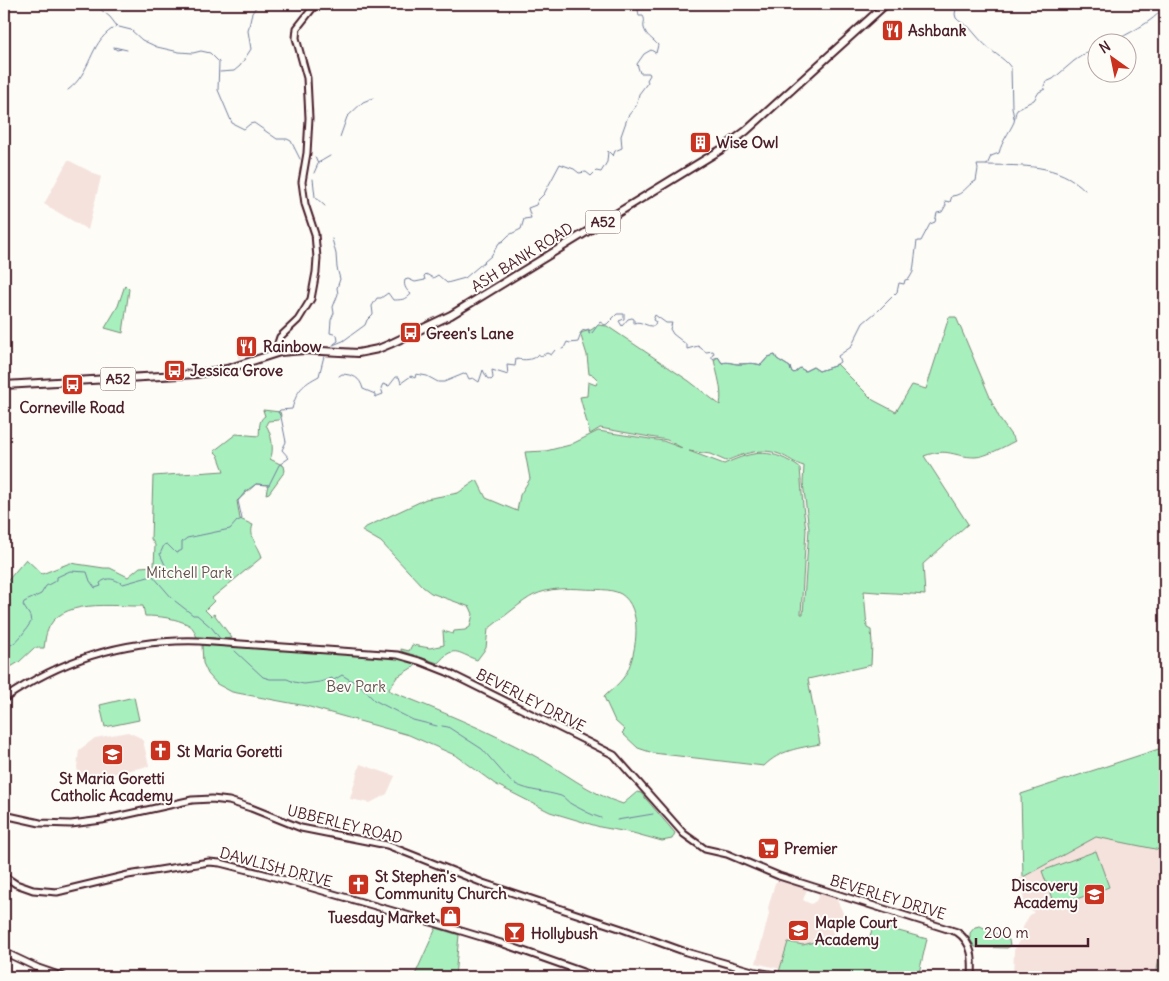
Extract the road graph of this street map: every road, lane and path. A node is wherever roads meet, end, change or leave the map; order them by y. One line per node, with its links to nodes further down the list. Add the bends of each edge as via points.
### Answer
1 (316, 4): 3 (street, via 297,28 296,38 307,78 309,118 302,182 315,234 316,272 311,299 298,320 280,338)
2 (886, 4): 3 (highway, ASH BANK ROAD / A52, via 733,141 451,315 411,336 372,350)
3 (280, 352): 4 (highway, ASH BANK ROAD / A52, via 196,374)
4 (4, 385)
5 (4, 699): 12 (street, BEVERLEY DRIVE, via 75,660 146,643 199,641 398,655 419,661 486,690 614,755 684,834 705,849 957,932 971,949)
6 (4, 815): 11 (street, UBBERLEY ROAD, via 40,823 71,824 192,800 229,801 301,828 386,845 483,884 686,952 756,972)
7 (4, 876): 10 (street, DAWLISH DRIVE, via 32,890 57,892 128,875 220,863 502,943)
8 (4, 952): 9 (main road)
9 (64, 977)
10 (597, 977)
11 (787, 977)
12 (972, 977)

